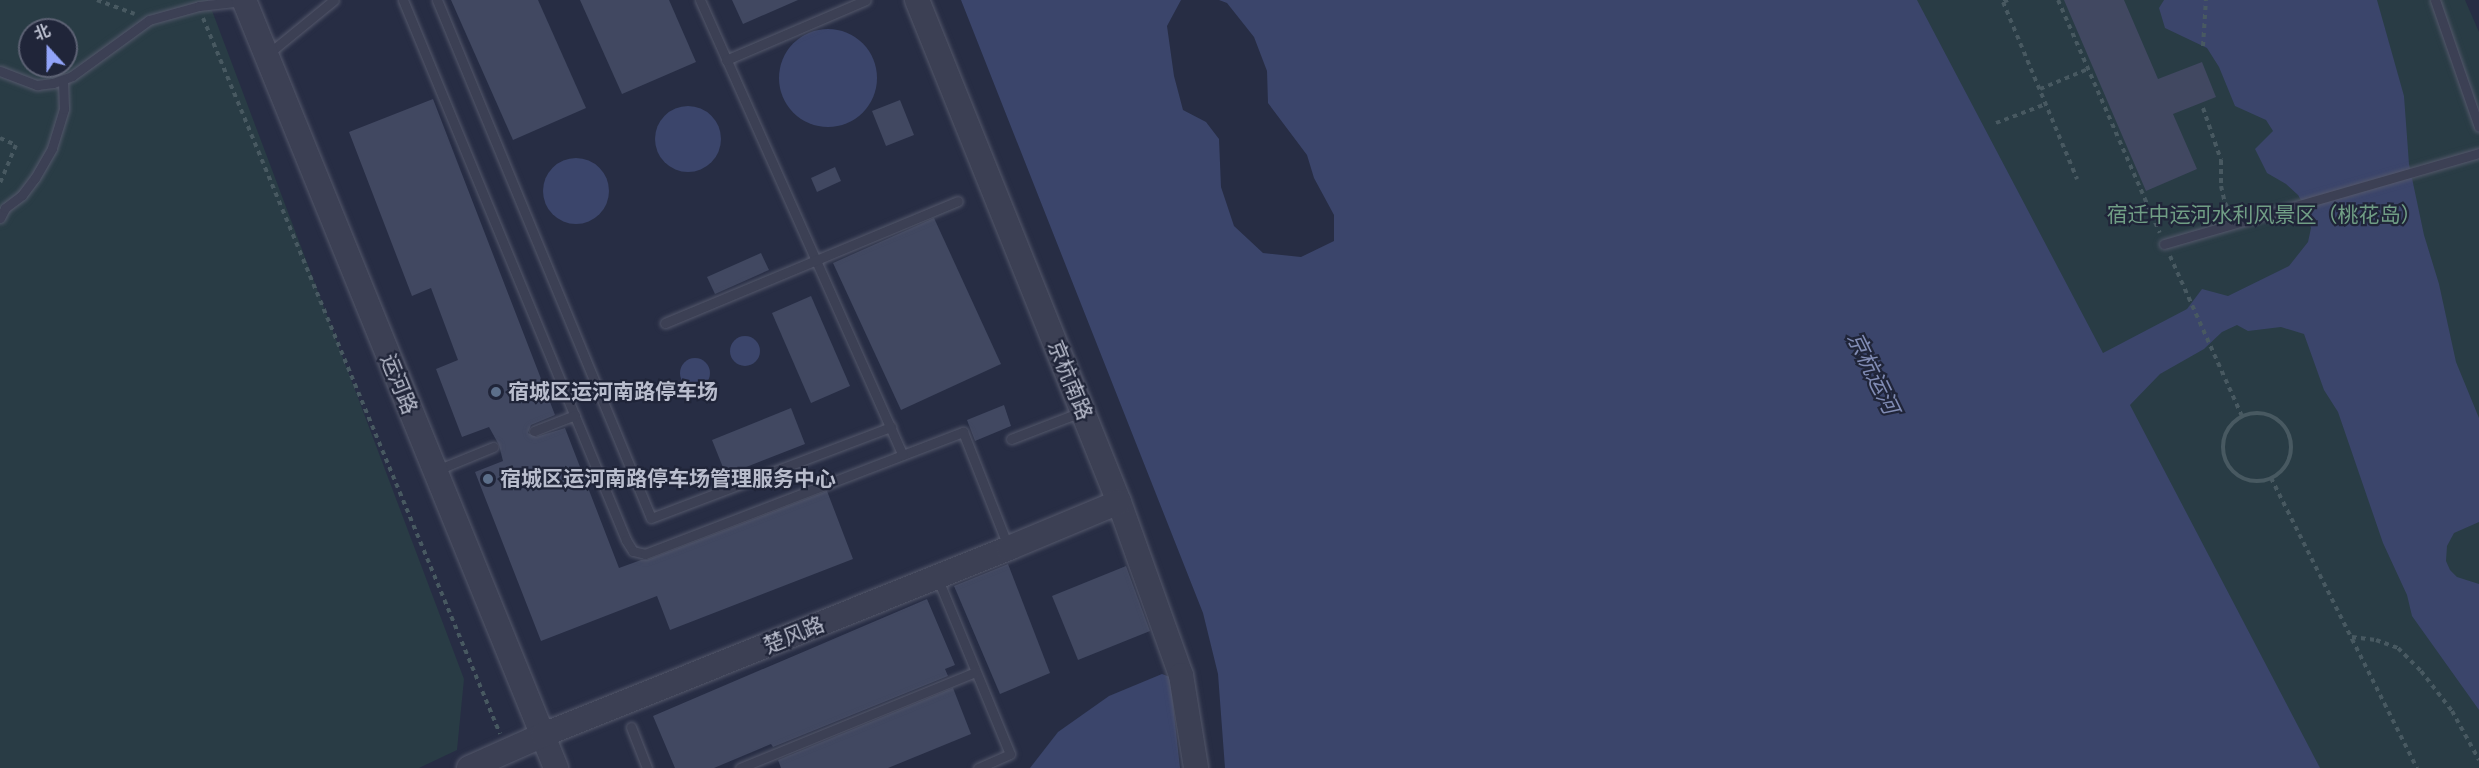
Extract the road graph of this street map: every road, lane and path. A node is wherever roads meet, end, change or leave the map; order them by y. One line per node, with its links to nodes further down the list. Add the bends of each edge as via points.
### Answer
1 (97, 0): 14 (path)
2 (334, 0): 16 (lane)
3 (402, 0): 37 (lane)
4 (437, 0): 39 (lane, via 651,518)
5 (700, 0): 17 (lane)
6 (866, 0): 17 (lane)
7 (917, 0): 36 (street, 京杭南路)
8 (2008, 0): 21 (path, via 2003,2)
9 (2058, 0): 18 (path)
10 (2206, 0): 15 (path)
11 (2435, 0): 25 (lane)
12 (244, 1): 13 (lane); 16 (street, 运河路)
13 (199, 6): 14 (lane); 53 (path)
14 (149, 20): 20 (lane)
15 (2202, 46)
16 (266, 56): 44 (street, 运河路)
17 (726, 60): 34 (lane)
18 (2088, 69): 21 (path); 33 (path)
19 (0, 71): 20 (lane, via 37,85)
20 (63, 80): 31 (lane, via 64,109 52,148 22,195 5,208)
21 (2040, 89): 22 (path)
22 (2046, 104): 24 (path); 28 (path)
23 (2203, 108): 32 (path, via 2221,160 2225,203)
24 (1996, 123)
25 (2479, 127)
26 (0, 138): 29 (path, via 16,145)
27 (2479, 153): 32 (lane)
28 (2078, 179)
29 (0, 183)
30 (958, 201): 34 (lane)
31 (0, 218)
32 (2237, 223): 33 (lane)
33 (2164, 244): 38 (path)
34 (816, 260): 35 (lane); 39 (lane)
35 (665, 323)
36 (1082, 411): 41 (lane); 46 (street, 京杭南路)
37 (575, 415): 40 (lane); 43 (lane, via 626,540 633,551 645,554)
38 (2242, 416): 45 (path, via 2228,428 2224,438 2226,461 2242,477); 45 (path, via 2258,412 2268,415 2285,428 2290,438 2288,459)
39 (891, 427): 43 (lane)
40 (534, 431)
41 (1011, 440)
42 (493, 447): 44 (lane)
43 (903, 455): 47 (lane, via 963,432)
44 (434, 471): 52 (street, 运河路)
45 (2271, 477): 49 (path)
46 (1119, 502): 47 (street, 楚风路); 60 (street, 京杭南路, via 1181,675)
47 (1009, 548): 48 (street, 楚风路)
48 (937, 577): 50 (lane); 52 (street, 楚风路)
49 (2351, 637): 54 (path, via 2398,648 2452,711); 61 (path)
50 (975, 672): 58 (lane); 59 (lane, via 1010,754)
51 (631, 727): 57 (lane)
52 (543, 735): 53 (street, 楚风路); 56 (street, 运河路)
53 (507, 751): 55 (street, 楚风路)
54 (2479, 760)
55 (469, 768)
56 (556, 768)
57 (647, 768)
58 (740, 768)
59 (978, 768)
60 (1196, 768)
61 (2417, 768)

